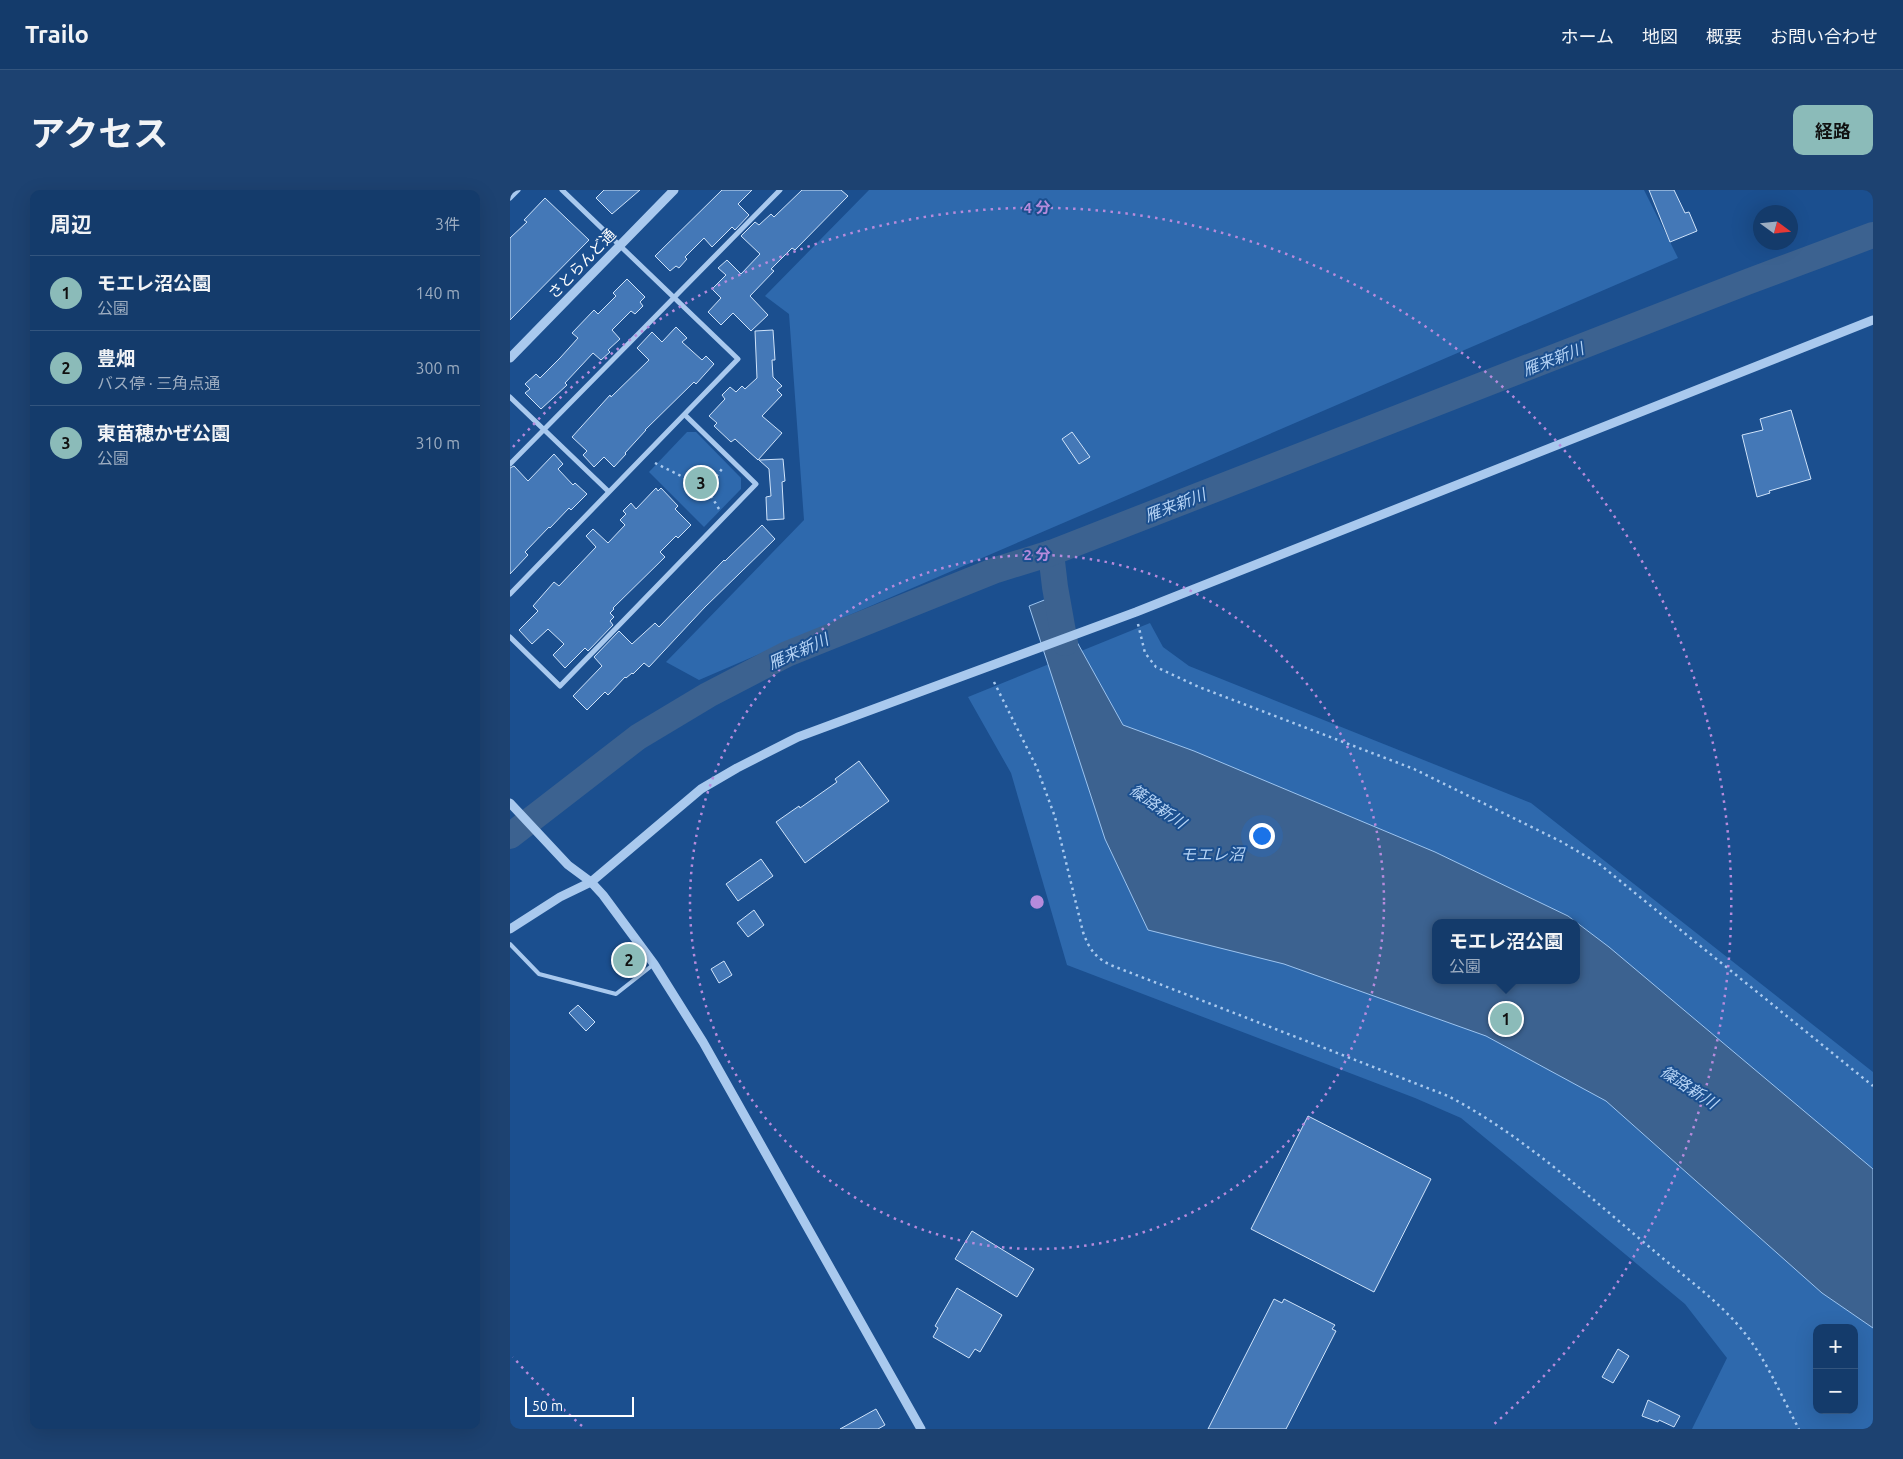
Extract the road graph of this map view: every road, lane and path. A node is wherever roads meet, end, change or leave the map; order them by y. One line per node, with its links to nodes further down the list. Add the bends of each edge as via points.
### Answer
1 (518, 190): 5 (street)
2 (562, 190): 6 (street)
3 (674, 190): 6 (street, さとらんど通)
4 (780, 190): 7 (street)
5 (510, 198)
6 (619, 246): 7 (street); 9 (street, さとらんど通)
7 (674, 298): 11 (street, via 738,358); 12 (street)
8 (1873, 320): 20 (street)
9 (510, 358)
10 (510, 397): 12 (street)
11 (684, 415): 17 (street); 21 (street, via 756,484 560,686)
12 (544, 430): 14 (street); 17 (street)
13 (655, 463): 16 (path)
14 (510, 464)
15 (725, 464): 16 (path)
16 (707, 489): 18 (path)
17 (608, 491): 19 (street)
18 (721, 513)
19 (510, 594)
20 (1136, 612): 24 (street, via 798,737 701,789); 28 (path, via 1145,653 1156,667 1199,687 1414,769 1598,863)
21 (510, 638)
22 (994, 682): 30 (path, via 1040,776 1054,817 1083,932 1094,954 1113,966 1448,1096 1499,1126 1551,1165 1726,1312 1753,1343)
23 (510, 803): 24 (street, via 568,865)
24 (591, 882): 25 (street, via 560,897); 27 (street)
25 (510, 929)
26 (510, 944): 27 (lane, via 539,974 616,994)
27 (654, 964): 29 (street, via 703,1042)
28 (1873, 1086)
29 (921, 1429)
30 (1800, 1429)

